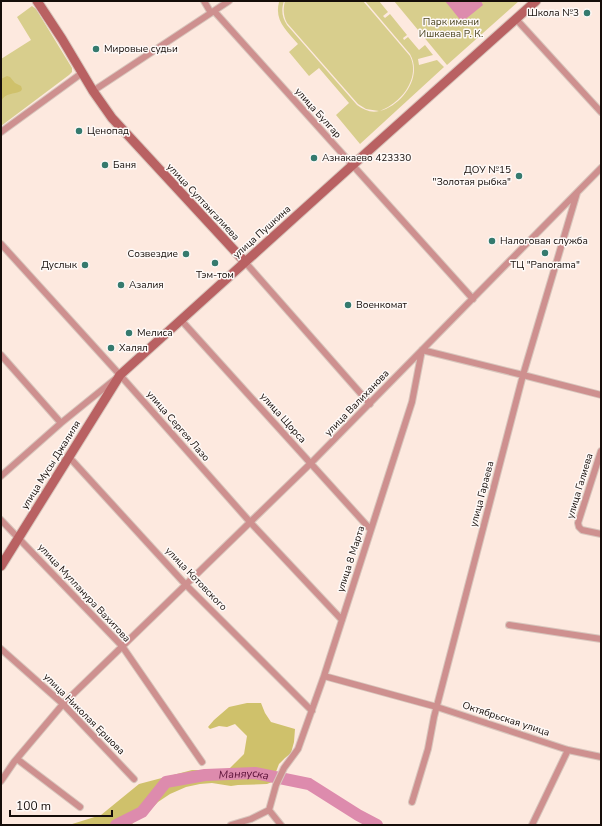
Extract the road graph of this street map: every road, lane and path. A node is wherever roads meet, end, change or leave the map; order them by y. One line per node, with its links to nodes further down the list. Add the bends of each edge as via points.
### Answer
1 (37, 1): 7 (main road, улица Султангалиева)
2 (204, 1): 5 (street, улица Булгар)
3 (228, 1): 5 (street)
4 (536, 1): 6 (main road, улица Пушкина)
5 (212, 12): 8 (street); 11 (street, улица Булгар)
6 (516, 19): 9 (street); 11 (main road, улица Пушкина)
7 (82, 73): 8 (main road, улица Султангалиева); 10 (street)
8 (93, 91): 15 (main road, улица Султангалиева, via 112,118)
9 (601, 112)
10 (1, 132)
11 (352, 166): 15 (main road, улица Пушкина); 16 (street, улица Булгар)
12 (601, 168): 13 (street, улица Валиханова)
13 (577, 192): 16 (street, улица Валиханова); 21 (street, улица Гараева)
14 (1, 244): 20 (street, улица Сергея Лазо)
15 (245, 262): 17 (main road, улица Пушкина); 23 (street, улица Султангалиева)
16 (472, 299): 18 (street, улица Валиханова)
17 (181, 320): 20 (main road, улица Пушкина); 27 (street, улица Щорса)
18 (422, 350): 21 (street); 23 (street, улица Валиханова); 31 (street, улица 8 Марта, via 412,402)
19 (1, 355): 24 (street)
20 (120, 375): 24 (street, улица Пушкина); 26 (main road, улица Мусы Джалиля); 30 (street, улица Сергея Лазо)
21 (524, 375): 22 (street); 43 (street, улица Гараева)
22 (601, 395)
23 (370, 404): 27 (street, улица Валиханова)
24 (61, 423): 28 (street, улица Пушкина)
25 (601, 451): 32 (street, улица Галиева, via 578,523 582,530)
26 (69, 457): 33 (main road, улица Мусы Джалиля); 35 (street, улица Котовского)
27 (311, 463): 30 (street, улица Валиханова); 31 (street, улица Щорса)
28 (2, 472)
29 (1, 520): 33 (street, улица Мулланура Вахитова)
30 (250, 522): 35 (street, улица Валиханова); 36 (street, улица Сергея Лазо)
31 (370, 529): 36 (street, улица 8 Марта)
32 (601, 534)
33 (18, 538): 34 (main road, улица Мусы Джалиля); 39 (street, улица Мулланура Вахитова)
34 (1, 566)
35 (186, 584): 39 (street, улица Валиханова); 44 (street, улица Котовского)
36 (342, 620): 41 (street, улица 8 Марта)
37 (509, 624): 38 (street)
38 (601, 639)
39 (122, 646): 42 (street, улица Валиханова); 48 (street, улица Мулланура Вахитова)
40 (1, 648): 42 (street, улица Николая Ершова)
41 (324, 676): 43 (street, Октябрьская улица); 44 (street, улица 8 Марта)
42 (63, 704): 47 (street, улица Валиханова); 49 (street, улица Николая Ершова)
43 (437, 707): 45 (street, Октябрьская улица); 51 (street, улица Гараева)
44 (312, 711): 53 (street, улица 8 Марта, via 298,749 284,768 276,786)
45 (568, 750): 46 (street, Октябрьская улица); 56 (street)
46 (601, 757)
47 (17, 759): 50 (street, улица Валиханова); 52 (street)
48 (202, 762)
49 (134, 779)
50 (1, 782)
51 (412, 802)
52 (80, 807)
53 (269, 810): 54 (street); 55 (street)
54 (231, 825)
55 (281, 825)
56 (532, 825)

